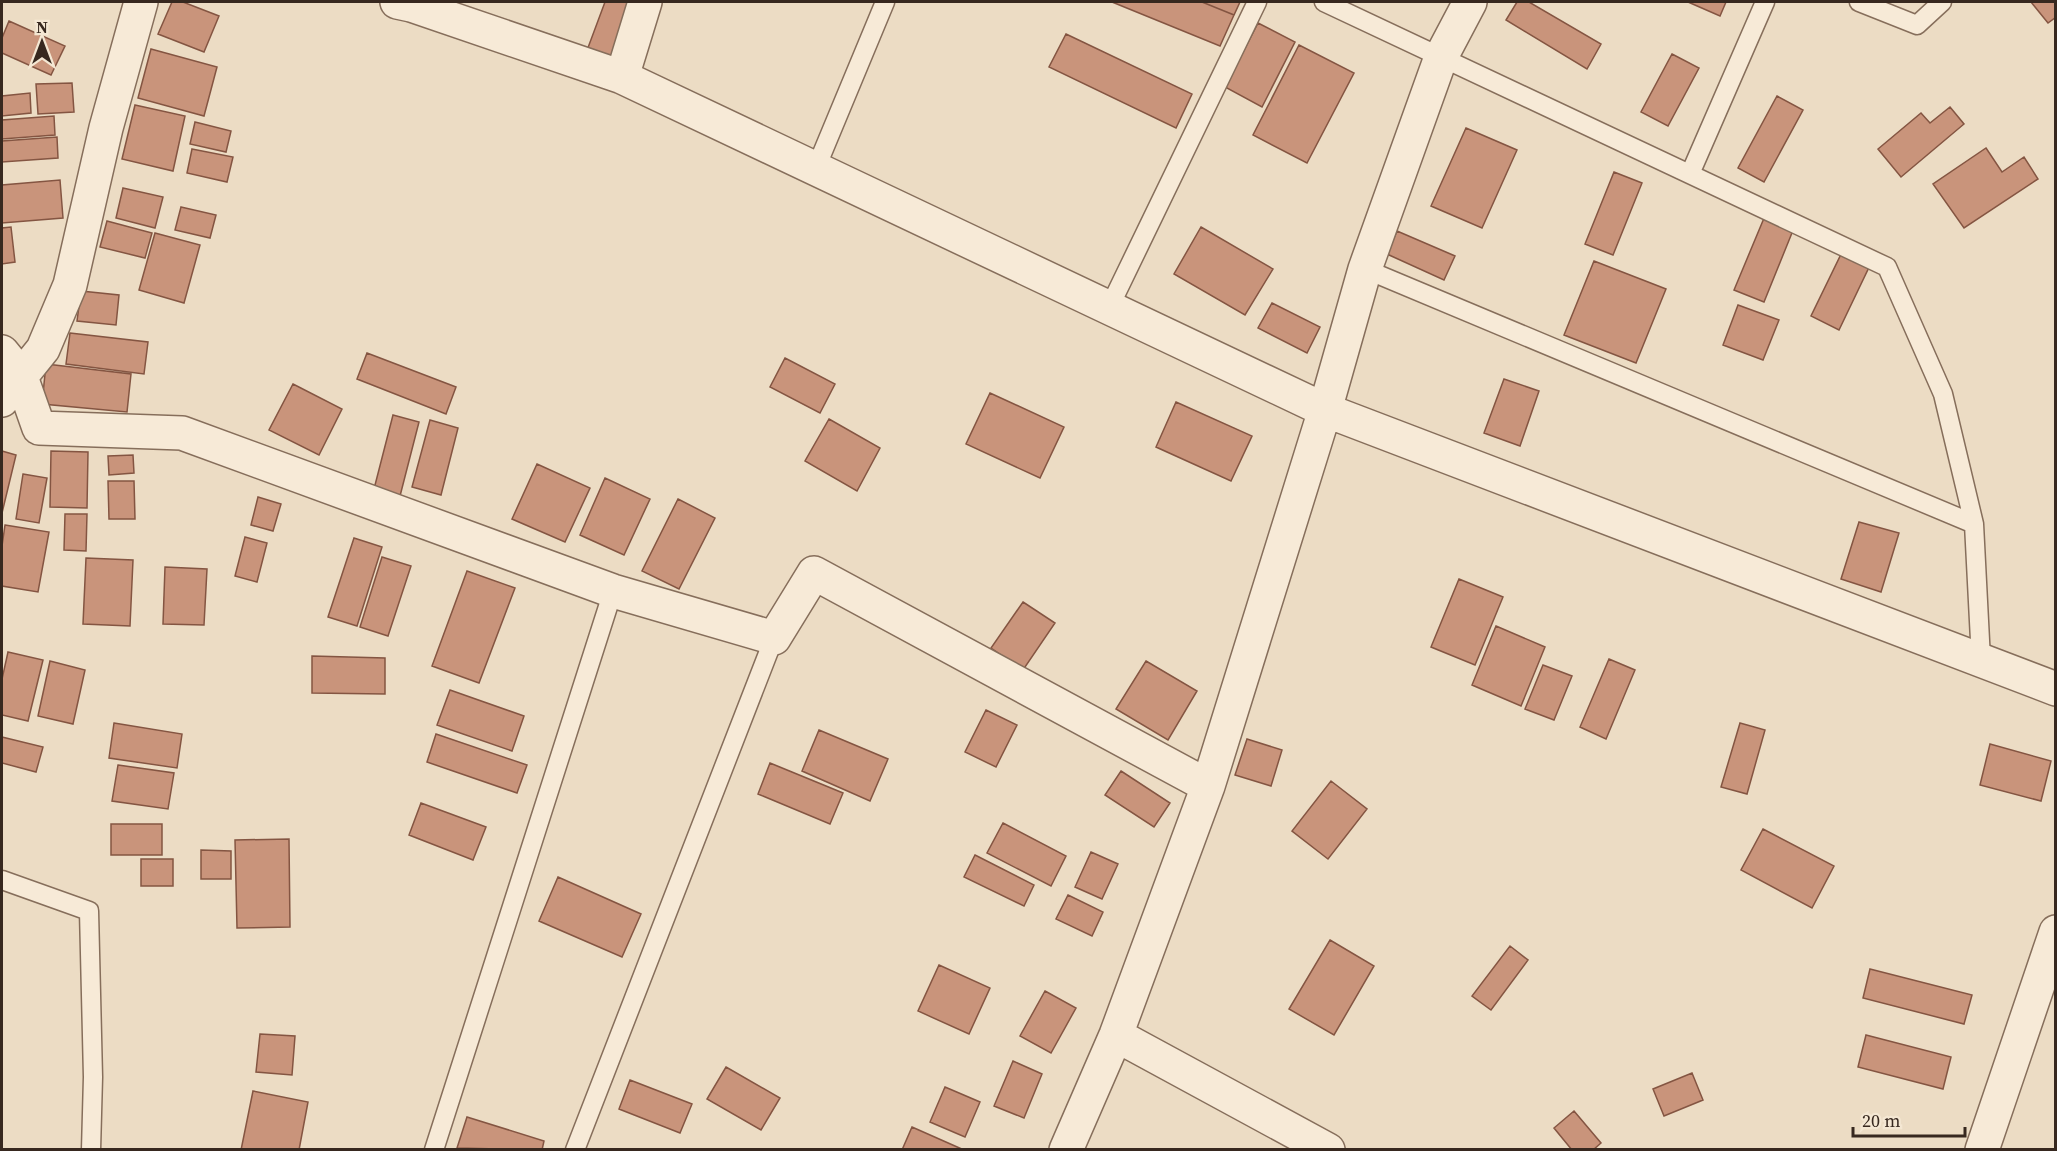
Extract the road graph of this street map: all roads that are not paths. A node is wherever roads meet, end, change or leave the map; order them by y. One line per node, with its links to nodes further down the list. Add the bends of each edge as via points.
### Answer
1 (141, 2): 17 (street, via 69,285 42,349)
2 (645, 2): 12 (street)
3 (885, 2): 13 (lane)
4 (1257, 2): 16 (lane)
5 (1324, 2): 11 (lane)
6 (1470, 2): 11 (street)
7 (1765, 2): 14 (lane)
8 (1859, 2): 9 (lane, via 1917,25)
9 (1942, 2)
10 (407, 3): 12 (street)
11 (1441, 57): 14 (lane); 15 (street)
12 (622, 77): 13 (street)
13 (816, 168): 16 (street)
14 (1690, 174): 20 (lane, via 1887,267 1943,394)
15 (1365, 269): 19 (street); 20 (lane)
16 (1109, 308): 19 (street)
17 (11, 363): 18 (street); 21 (street, via 39,428 182,433)
18 (2, 400)
19 (1325, 410): 23 (street); 25 (street)
20 (1974, 524): 23 (lane)
21 (613, 591): 22 (street); 30 (lane)
22 (774, 638): 25 (street, via 814,573); 31 (lane)
23 (1981, 660): 24 (street)
24 (2055, 688)
25 (1208, 786): 28 (street)
26 (2, 880): 29 (lane, via 89,911)
27 (2055, 932): 34 (street)
28 (1116, 1035): 32 (street); 33 (street)
29 (91, 1149)
30 (435, 1149)
31 (575, 1149)
32 (1066, 1149)
33 (1328, 1149)
34 (1983, 1149)

